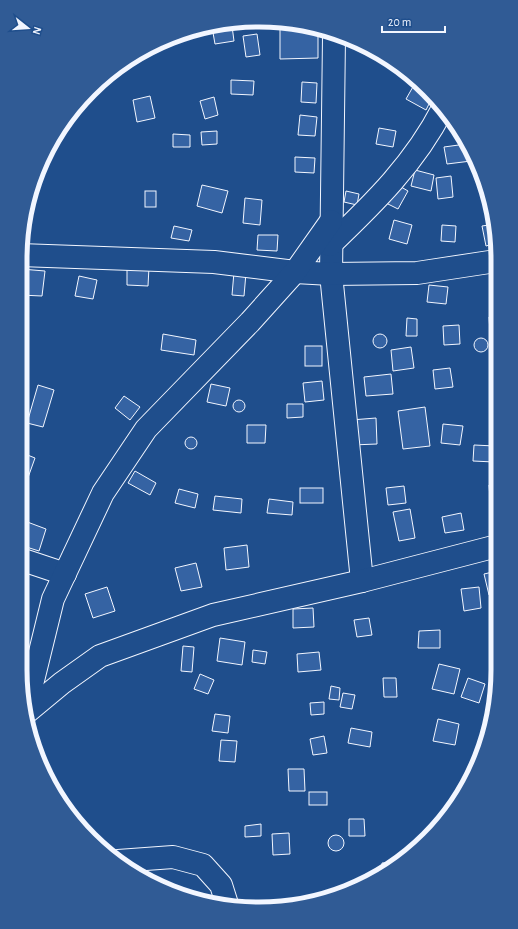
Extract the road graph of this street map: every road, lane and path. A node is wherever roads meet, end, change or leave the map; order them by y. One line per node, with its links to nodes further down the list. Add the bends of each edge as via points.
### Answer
1 (334, 39): 3 (street)
2 (440, 114): 4 (street, via 430,132 383,193)
3 (331, 220): 4 (street); 7 (street)
4 (330, 245): 8 (street)
5 (27, 255): 7 (street, via 214,262)
6 (491, 262): 8 (street, via 417,273)
7 (294, 272): 8 (street); 11 (street, via 250,322 146,429 103,493)
8 (331, 274): 12 (street)
9 (491, 548): 12 (street)
10 (27, 561): 11 (street)
11 (65, 574): 13 (street, via 53,599)
12 (362, 581): 14 (street, via 213,614 100,656)
13 (29, 698)
14 (30, 709)
15 (127, 861): 16 (street, via 173,858 203,865 221,885)
16 (226, 900)

